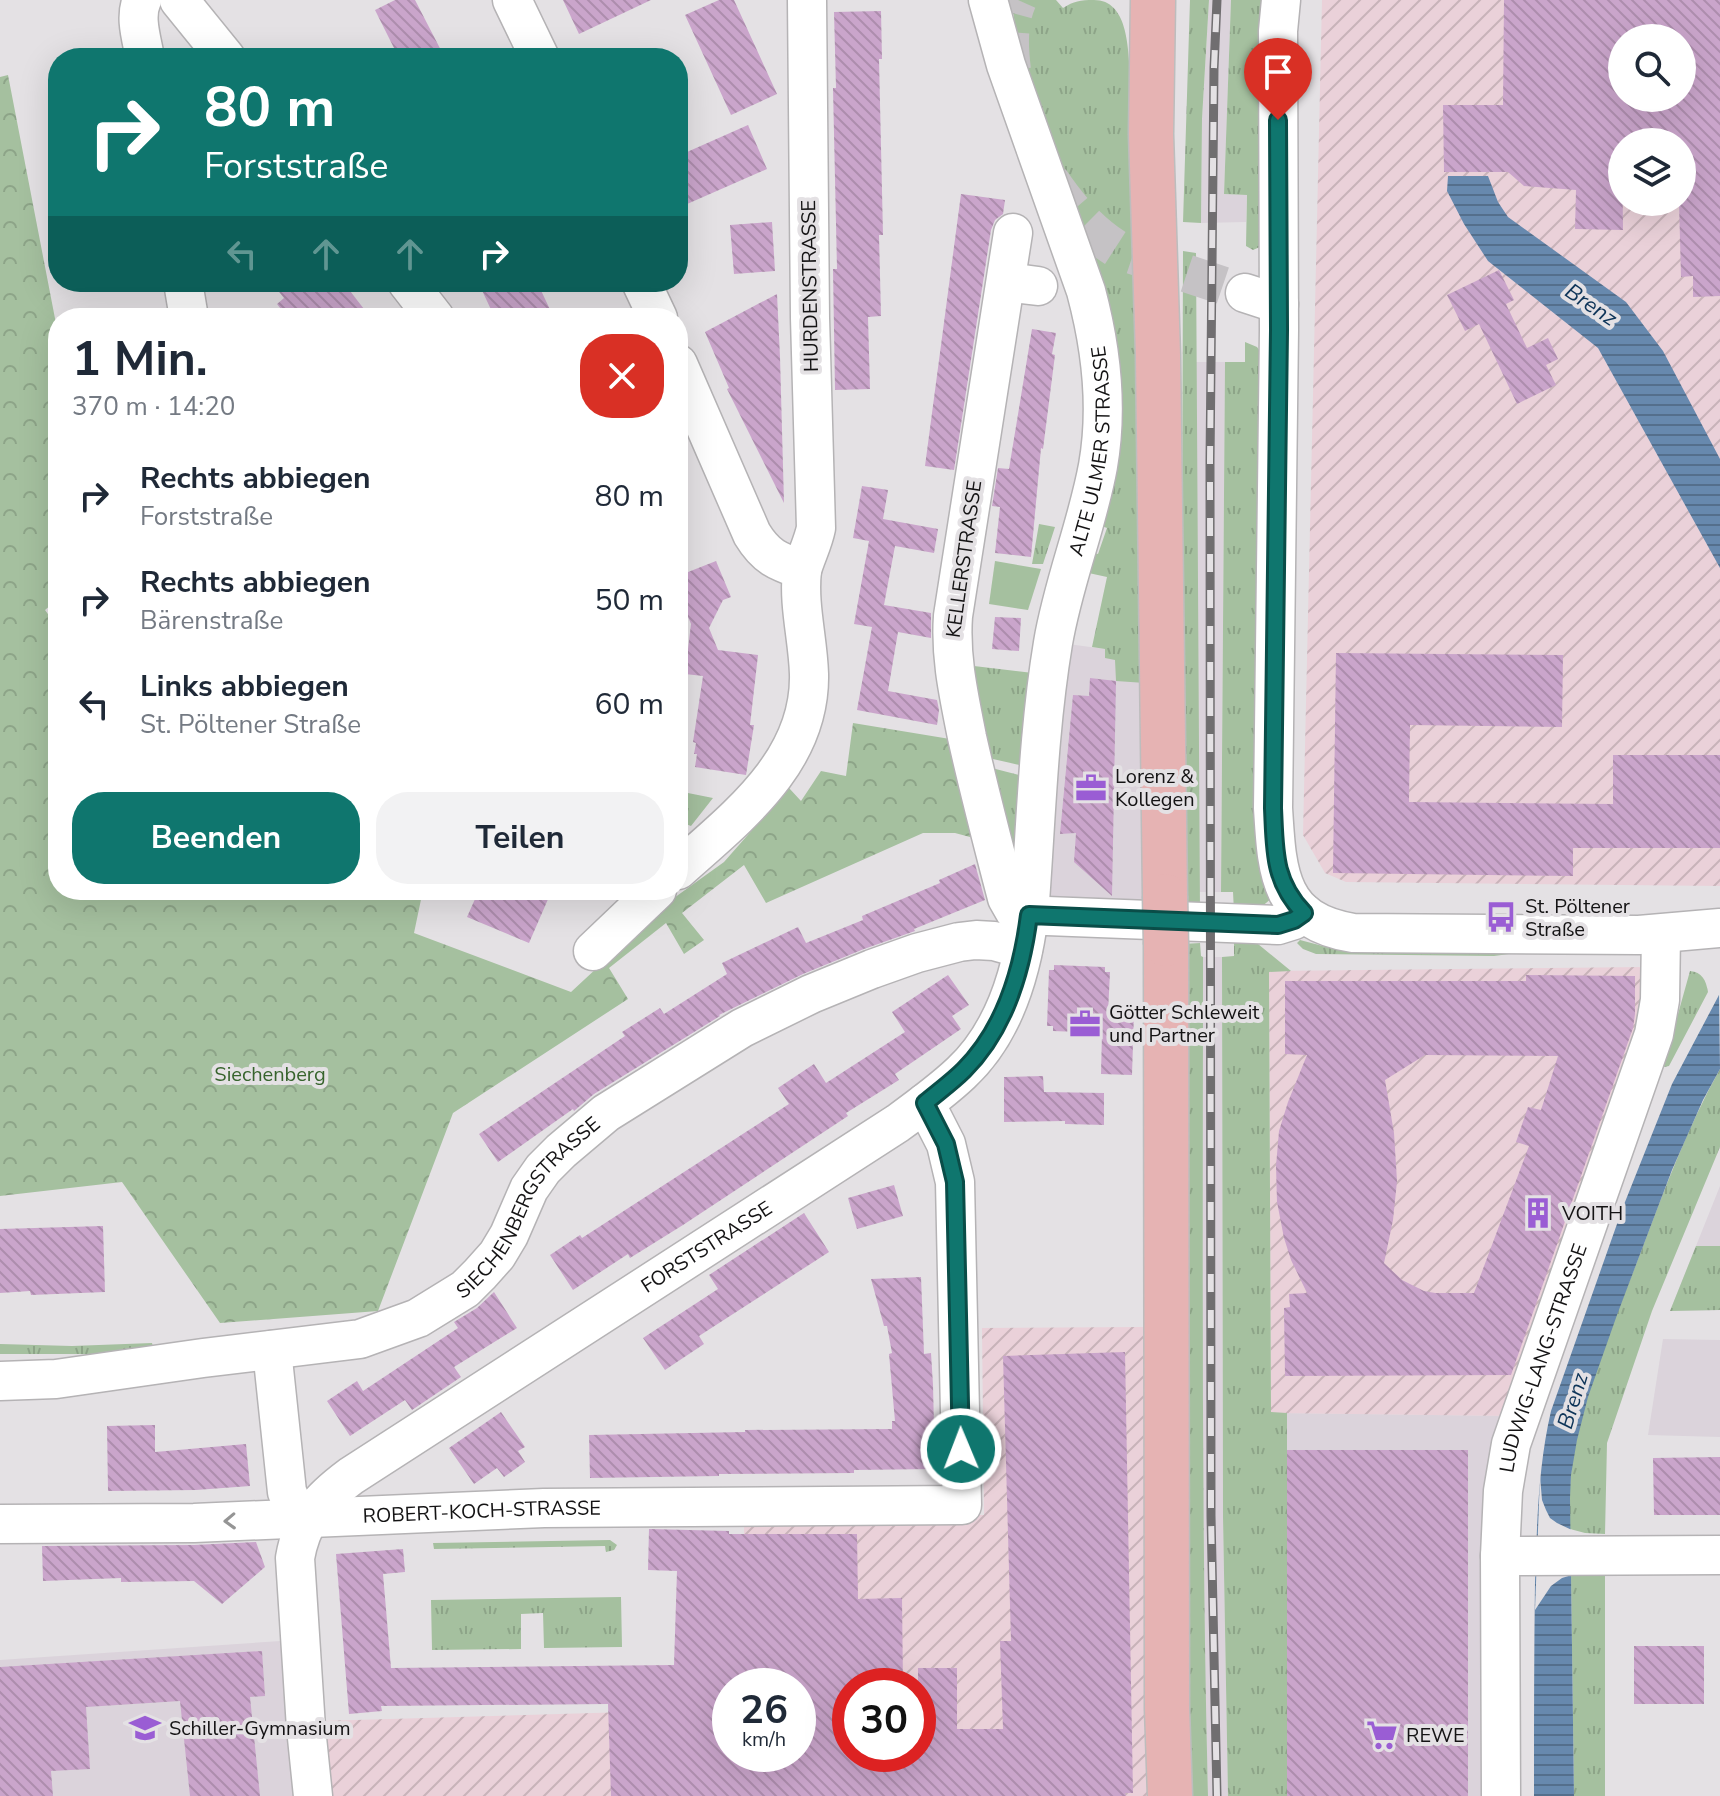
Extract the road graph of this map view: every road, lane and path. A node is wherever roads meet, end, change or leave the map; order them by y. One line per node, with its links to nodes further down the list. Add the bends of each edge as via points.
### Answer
1 (142, 0): 8 (street)
2 (179, 0): 9 (street)
3 (512, 0): 10 (street)
4 (807, 0): 15 (street, HURDENSTRASSE, via 816,528)
5 (988, 0): 20 (street, ALTE ULMER STRASSE, via 1086,291 1101,381 1098,466 1062,595 1048,675)
6 (1153, 0): 31 (main road, bridge, via 1166,944)
7 (1281, 0): 18 (street, via 1262,299 1273,808 1282,881)
8 (143, 48)
9 (218, 48)
10 (535, 48)
11 (1013, 233): 20 (street, KELLERSTRASSE, via 1022,284 951,643 973,764 1007,898)
12 (415, 292): 13 (street)
13 (427, 308)
14 (688, 387): 15 (street, via 761,550)
15 (802, 570): 16 (street, HURDENSTRASSE, via 809,675 798,734 767,786)
16 (688, 861)
17 (647, 900): 22 (street)
18 (1304, 913): 20 (street, SIECHENBERGSTRASSE, via 1278,925); 21 (street, via 1332,930 1353,933)
19 (1720, 928): 21 (street)
20 (1026, 932): 23 (street, FORSTSTRASSE, via 1012,991 994,1030 963,1072); 24 (street, SIECHENBERGSTRASSE, via 917,953 811,994 742,1028 606,1113 561,1151 529,1189 497,1255 465,1289 418,1318 360,1339)
21 (1661, 934): 29 (street, LUDWIG-LANG-STRASSE, via 1654,1034 1511,1444 1503,1491)
22 (593, 951)
23 (925, 1103): 26 (street, FORSTSTRASSE, via 351,1476); 26 (street, ROBERT-KOCH-STRASSE, via 946,1144 955,1182 962,1505 575,1508)
24 (272, 1350): 25 (street, SIECHENBERGSTRASSE, via 56,1379); 26 (street, via 287,1492)
25 (0, 1381)
26 (308, 1519): 27 (street, ROBERT-KOCH-STRASSE, one-way to 27); 30 (street, via 298,1538 295,1577)
27 (0, 1524)
28 (1720, 1555): 29 (street)
29 (1518, 1556): 32 (street, LUDWIG-LANG-STRASSE)
30 (315, 1791)
31 (1170, 1796)
32 (1501, 1796)

